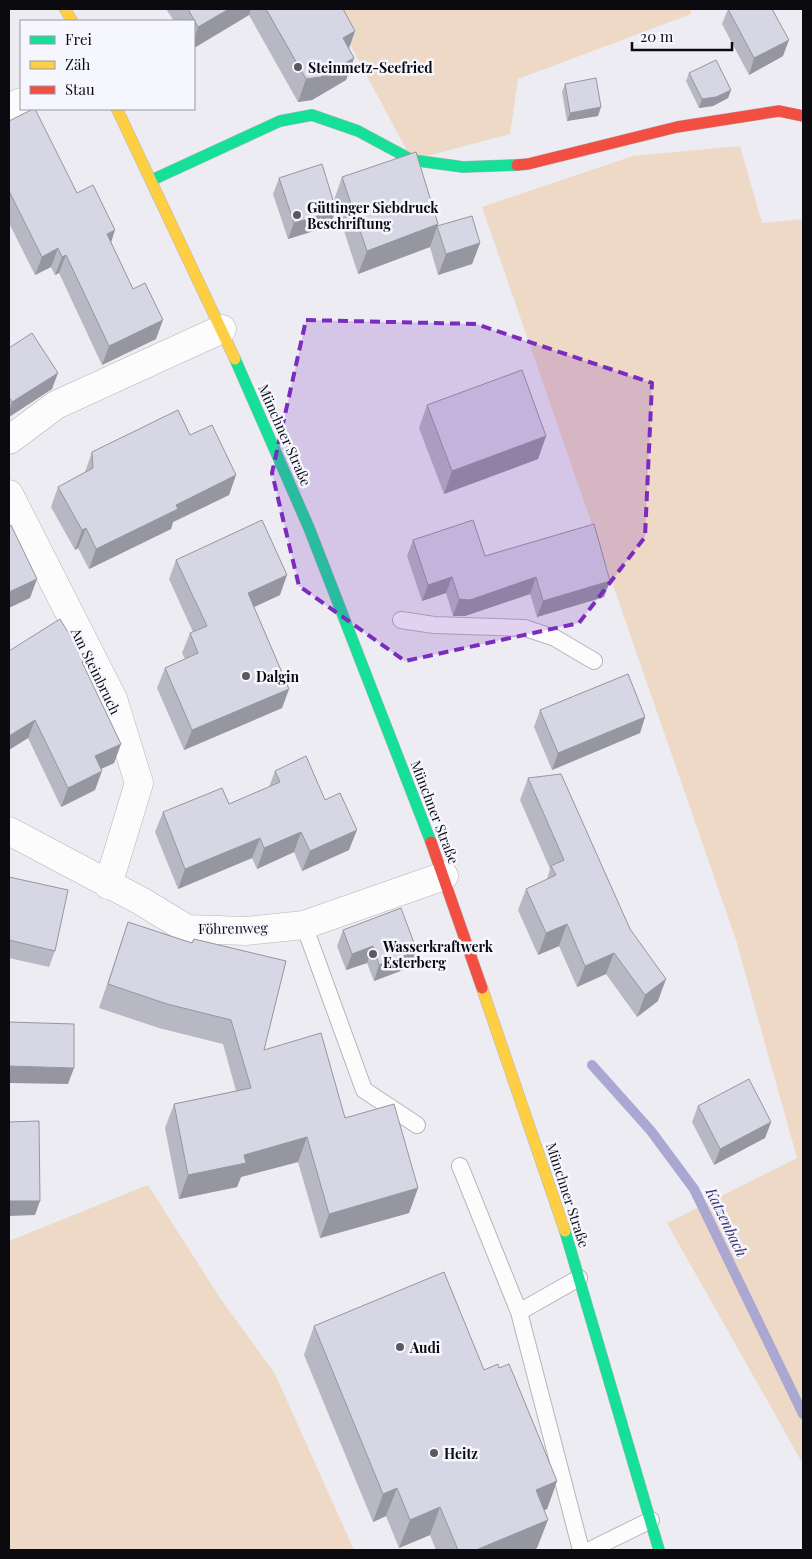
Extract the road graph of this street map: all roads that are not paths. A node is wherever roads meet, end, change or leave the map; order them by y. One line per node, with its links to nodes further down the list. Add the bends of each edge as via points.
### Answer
1 (65, 9): 2 (main road)
2 (71, 20)
3 (117, 110): 5 (main road, Münchner Straße)
4 (803, 116): 5 (main road, via 780,111 677,127 528,164 463,167 412,160 358,131 312,115 280,121)
5 (152, 180): 6 (main road, Münchner Straße)
6 (222, 330): 7 (street, via 56,405); 12 (main road, Münchner Straße, via 309,528)
7 (9, 440)
8 (9, 494): 13 (street, Am Steinbruch, via 113,699 139,782)
9 (401, 620): 10 (lane, via 434,625 525,628 555,638)
10 (594, 661)
11 (9, 831): 13 (street, Föhrenweg)
12 (444, 876): 14 (street, Föhrenweg); 17 (main road, Münchner Straße)
13 (108, 885): 14 (street, Föhrenweg, via 187,929 246,931)
14 (304, 925): 15 (lane, via 364,1090)
15 (417, 1125)
16 (460, 1166): 18 (lane)
17 (579, 1278): 18 (lane); 19 (main road, Münchner Straße)
18 (519, 1312): 20 (lane)
19 (651, 1520): 21 (lane); 22 (main road, Münchner Straße)
20 (581, 1550)
21 (590, 1550)
22 (659, 1550)

